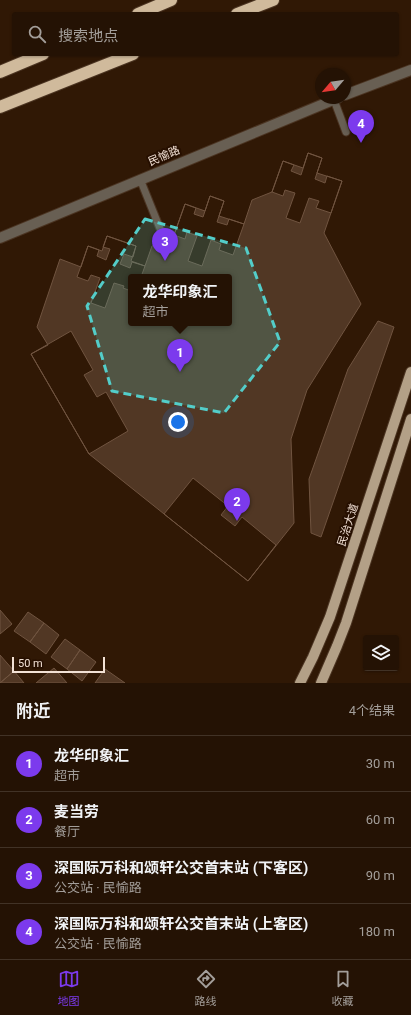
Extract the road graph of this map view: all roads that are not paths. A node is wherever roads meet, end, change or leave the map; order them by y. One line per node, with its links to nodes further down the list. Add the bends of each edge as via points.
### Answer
1 (171, 0): 3 (highway)
2 (273, 0): 4 (highway)
3 (143, 12)
4 (242, 12)
5 (38, 56): 8 (highway)
6 (128, 56): 12 (highway)
7 (411, 70): 9 (street)
8 (0, 72)
9 (351, 93)
10 (324, 104): 14 (street, 民愉路)
11 (338, 104): 13 (lane)
12 (0, 106)
13 (346, 132)
14 (140, 179): 15 (lane); 16 (street, 民愉路)
15 (163, 236)
16 (0, 238)
17 (411, 372): 20 (main road, 民治大道, via 330,617)
18 (411, 419): 19 (main road, via 346,623)
19 (328, 667): 21 (main road); 22 (main road)
20 (300, 683)
21 (321, 683)
22 (327, 683)

